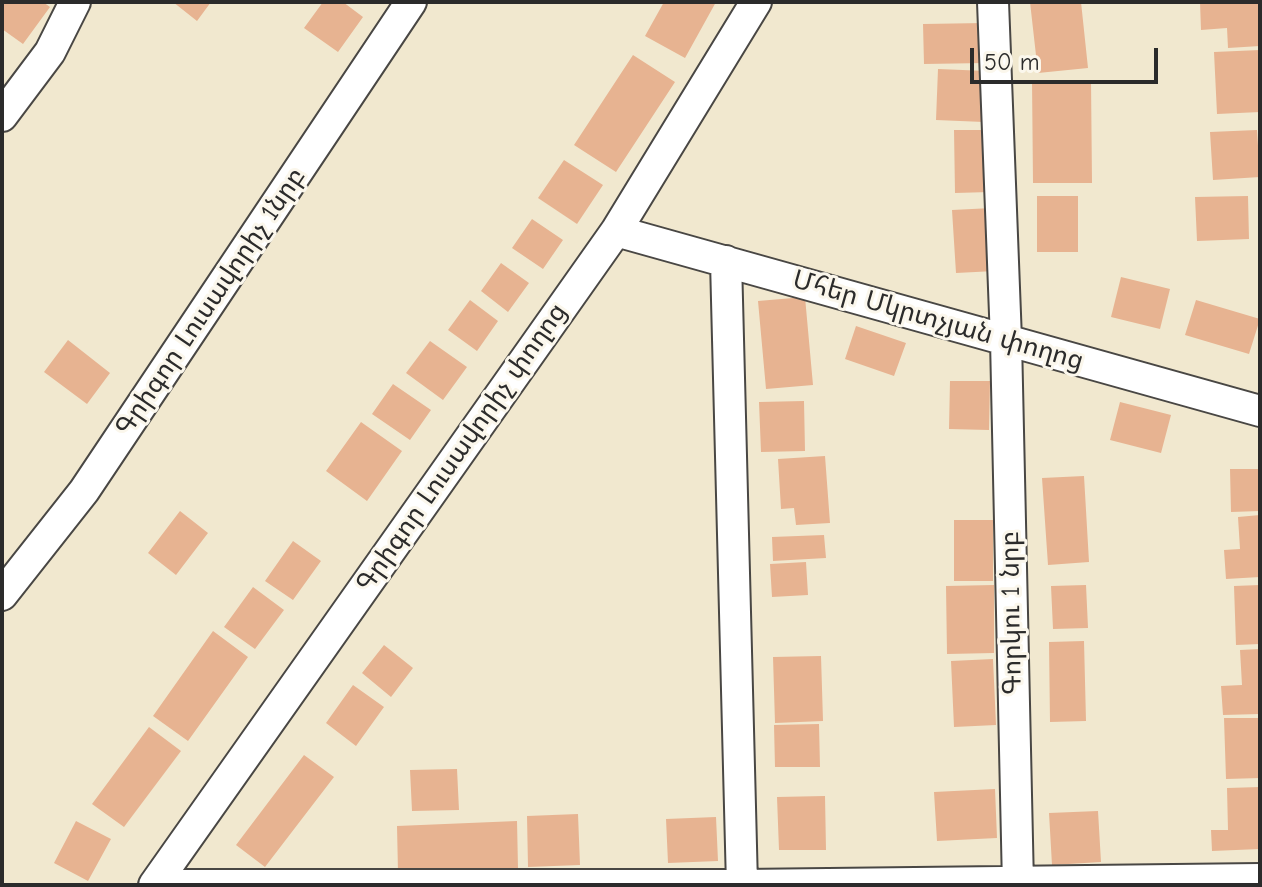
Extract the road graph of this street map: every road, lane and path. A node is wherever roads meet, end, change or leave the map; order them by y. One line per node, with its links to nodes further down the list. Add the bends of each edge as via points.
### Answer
1 (75, 2): 5 (street, via 50,52)
2 (411, 2): 10 (street, Գրիգոր Լուսավորիչ 1նրբ, via 84,491)
3 (756, 2): 6 (street, Գրիգոր Լուսավորիչ փողոց)
4 (993, 2): 8 (street, Գորկու 1 նրբ)
5 (2, 116)
6 (616, 231): 7 (street, Մհեր Մկրտչյան փողոց); 13 (street, Գրիգոր Լուսավորիչ փողոց)
7 (726, 261): 8 (street, Մհեր Մկրտչյան փողոց); 14 (street)
8 (1006, 340): 9 (street, Մհեր Մկրտչյան փողոց); 12 (street, Գորկու 1 նրբ)
9 (1260, 411)
10 (2, 595)
11 (1260, 879): 12 (street)
12 (1018, 883): 14 (street)
13 (154, 885): 14 (street)
14 (742, 885)

